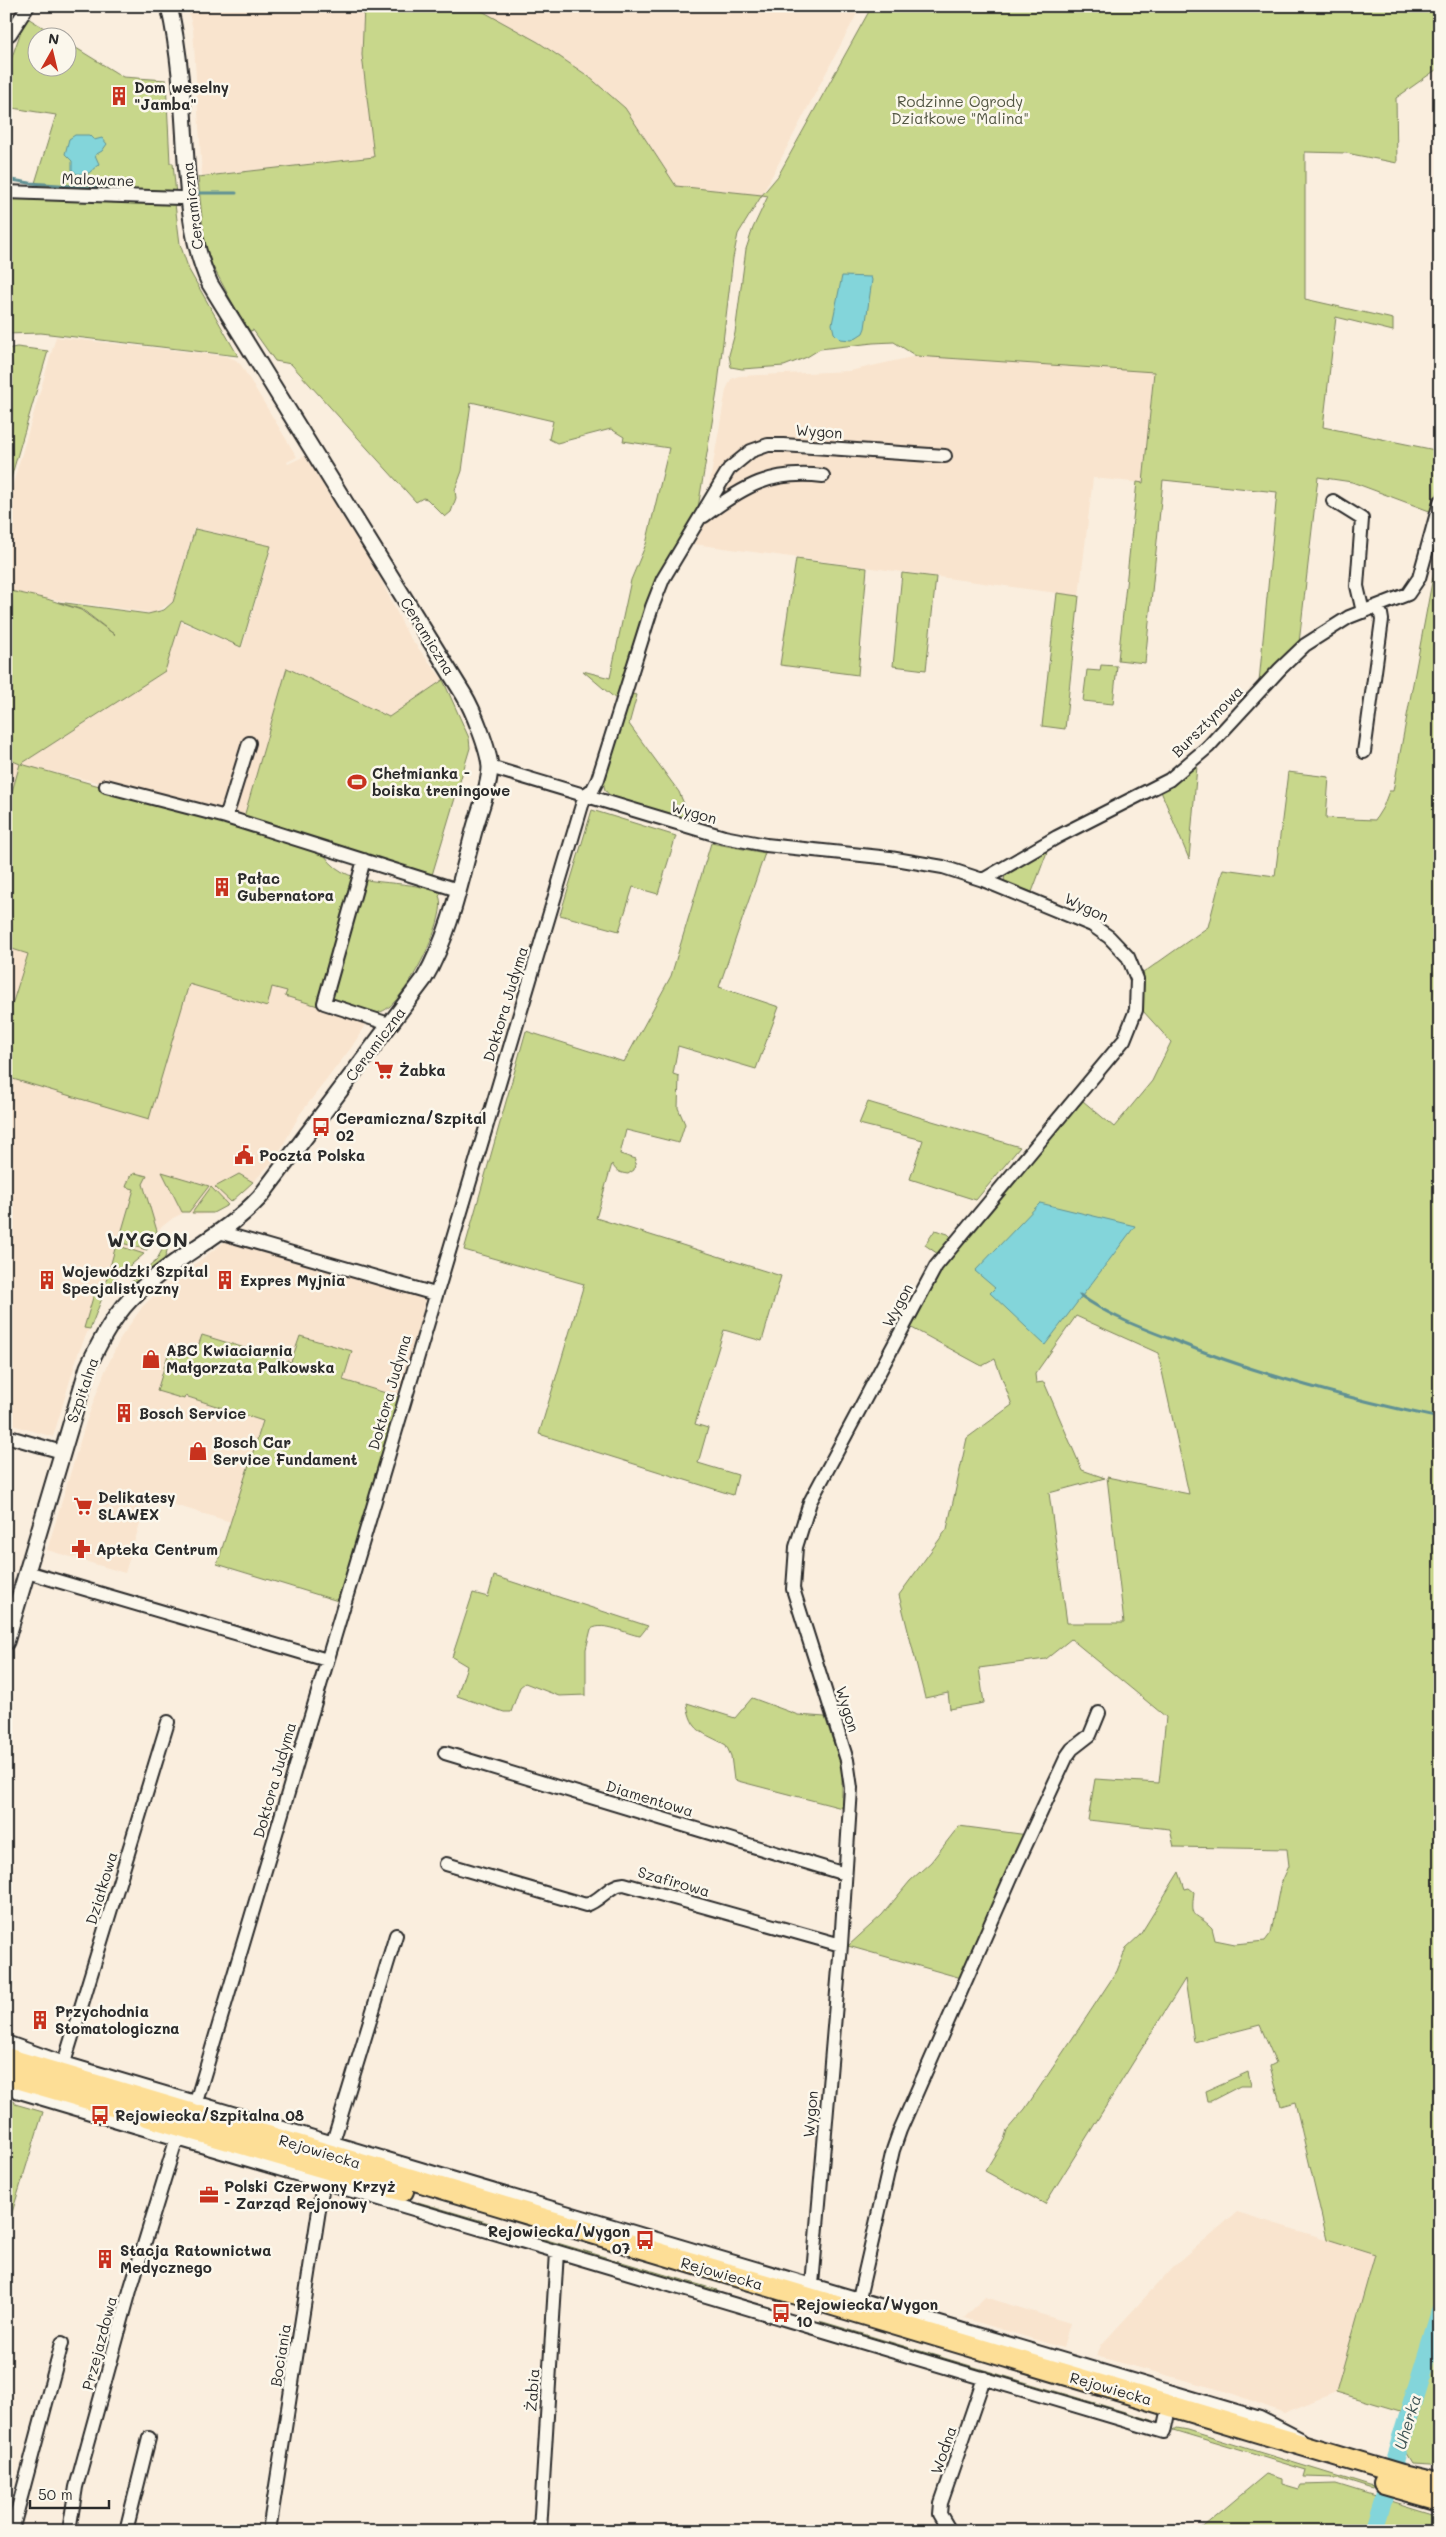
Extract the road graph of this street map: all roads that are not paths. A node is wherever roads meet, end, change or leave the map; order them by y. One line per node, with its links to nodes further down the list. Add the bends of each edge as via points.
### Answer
1 (28, 6): 3 (street)
2 (169, 6): 5 (street, Ceramiczna, via 180,68)
3 (8, 34)
4 (6, 192): 5 (street, Malowane, via 180,198)
5 (189, 193): 15 (street, Ceramiczna, via 195,243 210,284 464,695)
6 (945, 456): 10 (street, Wygon, via 768,445 751,451 729,469)
7 (823, 476): 10 (street, via 800,474 761,480)
8 (1333, 501): 12 (street, via 1362,519 1358,586)
9 (1440, 502): 11 (street, Bursztynowa, via 1414,589)
10 (699, 520): 17 (street, Wygon, via 663,580 598,779 593,790)
11 (1375, 608): 12 (street, Bursztynowa); 14 (street, via 1382,620)
12 (1363, 612): 20 (street, Bursztynowa, via 1337,623 1296,653 1208,747 1169,780)
13 (249, 743): 18 (street)
14 (1364, 752)
15 (490, 767): 17 (street, Wygon); 21 (street, Ceramiczna)
16 (106, 786): 18 (street)
17 (585, 795): 20 (street, Wygon, via 742,841 914,861); 24 (street, Doktora Judyma)
18 (226, 817): 19 (street)
19 (364, 860): 21 (street); 22 (street, via 324,1003)
20 (983, 880): 34 (street, Wygon, via 1092,925 1109,936 1134,969 1138,988 1136,1010 1124,1040 936,1266 810,1502 802,1525 793,1569 793,1589 850,1772)
21 (458, 890): 22 (street, Ceramiczna, via 436,956)
22 (390, 1024): 23 (street, Ceramiczna, via 260,1197)
23 (219, 1232): 24 (street); 26 (street, Szpitalna, via 162,1272 123,1307 88,1367)
24 (435, 1294): 29 (street, Doktora Judyma)
25 (6, 1436): 26 (street)
26 (62, 1452): 27 (street, Szpitalna)
27 (27, 1572): 28 (street, Szpitalna); 29 (street)
28 (6, 1642)
29 (327, 1660): 42 (street, Doktora Judyma)
30 (1100, 1713): 47 (street, via 1090,1735 1067,1756 900,2130 892,2150)
31 (168, 1722): 39 (street, Działkowa)
32 (445, 1753): 34 (street, Diamentowa)
33 (446, 1864): 36 (street, Szafirowa, via 586,1905 595,1902 610,1888 624,1884)
34 (845, 1874): 36 (street, Wygon)
35 (396, 1935): 43 (street)
36 (841, 1945): 46 (street, Wygon)
37 (6, 2042): 39 (street)
38 (6, 2058): 42 (highway, Rejowiecka)
39 (64, 2062): 42 (street)
40 (6, 2075): 42 (highway, Rejowiecka)
41 (6, 2088): 42 (street)
42 (187, 2120): 43 (street); 44 (street); 50 (highway, Rejowiecka); 52 (highway, Rejowiecka, via 625,2244); 58 (street, Przejazdowa, via 131,2287 76,2487)
43 (333, 2142): 46 (street)
44 (323, 2184): 45 (street); 60 (street, Bociania)
45 (557, 2252): 49 (street); 61 (street, Żabia)
46 (812, 2285): 47 (street)
47 (859, 2298): 52 (street, via 1260,2418 1286,2429)
48 (62, 2343): 57 (street)
49 (984, 2378): 50 (street); 62 (street, Wodna, via 942,2503 940,2514)
50 (1165, 2425): 53 (highway, Rejowiecka)
51 (149, 2438): 59 (street)
52 (1314, 2448): 53 (highway, Rejowiecka)
53 (1377, 2474): 54 (highway, Rejowiecka)
54 (1401, 2482): 55 (highway, Rejowiecka); 56 (highway, Rejowiecka)
55 (1440, 2484)
56 (1440, 2500)
57 (12, 2531)
58 (69, 2531)
59 (126, 2531)
60 (269, 2531)
61 (540, 2531)
62 (950, 2531)

